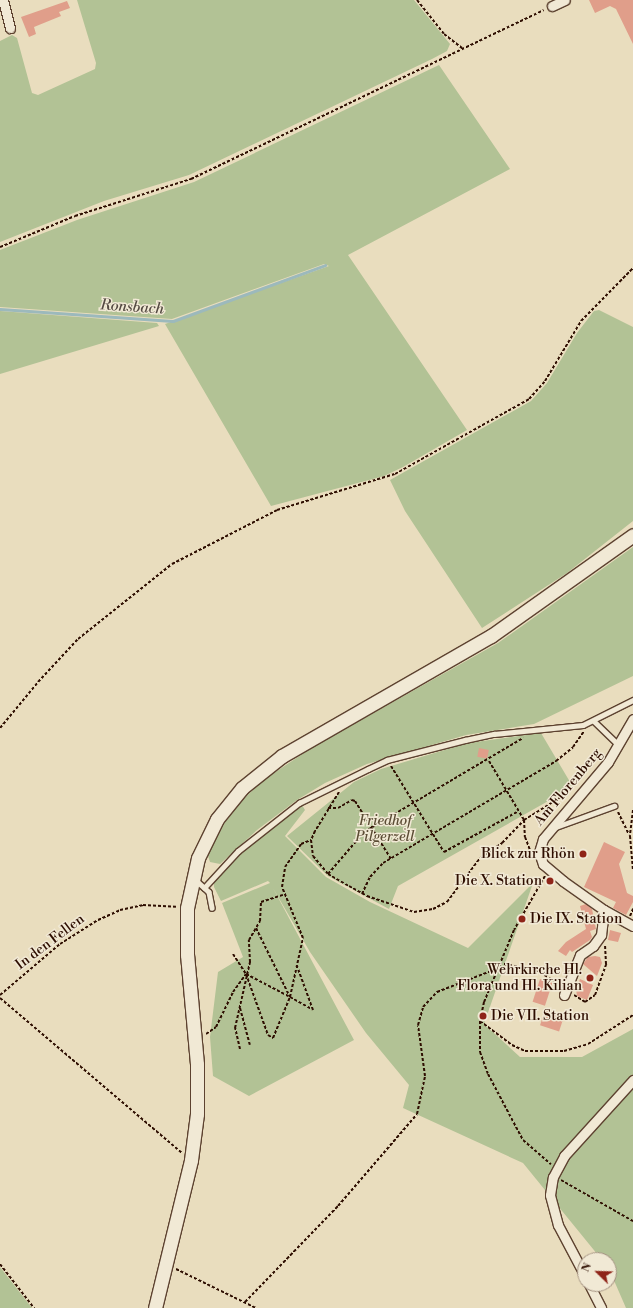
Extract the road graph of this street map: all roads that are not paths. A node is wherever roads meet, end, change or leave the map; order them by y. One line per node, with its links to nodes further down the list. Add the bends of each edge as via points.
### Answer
1 (3, 0): 4 (street)
2 (565, 0): 3 (street)
3 (552, 6)
4 (10, 28)
5 (633, 535): 12 (street, via 492,636 302,743 253,777 231,799 210,831 198,858)
6 (633, 700): 8 (lane)
7 (633, 719): 9 (street, Am Florenberg)
8 (594, 721): 9 (lane); 13 (lane, via 465,740 387,760 326,787 279,817 238,851)
9 (619, 745): 11 (street, Am Florenberg)
10 (614, 806): 11 (lane)
11 (551, 829): 15 (street, Am Florenberg, via 543,839 540,857 549,869)
12 (191, 883): 13 (lane, via 199,883); 21 (street, via 187,908 187,955 198,1079 197,1114 191,1160)
13 (204, 888): 14 (lane, via 209,892)
14 (212, 908)
15 (604, 910): 16 (street); 17 (street, via 602,935 593,946 580,955)
16 (633, 926)
17 (565, 992)
18 (633, 1080): 19 (street, via 564,1156 554,1173 550,1194 558,1225)
19 (577, 1261)
20 (593, 1292): 22 (street)
21 (155, 1308)
22 (601, 1308)

